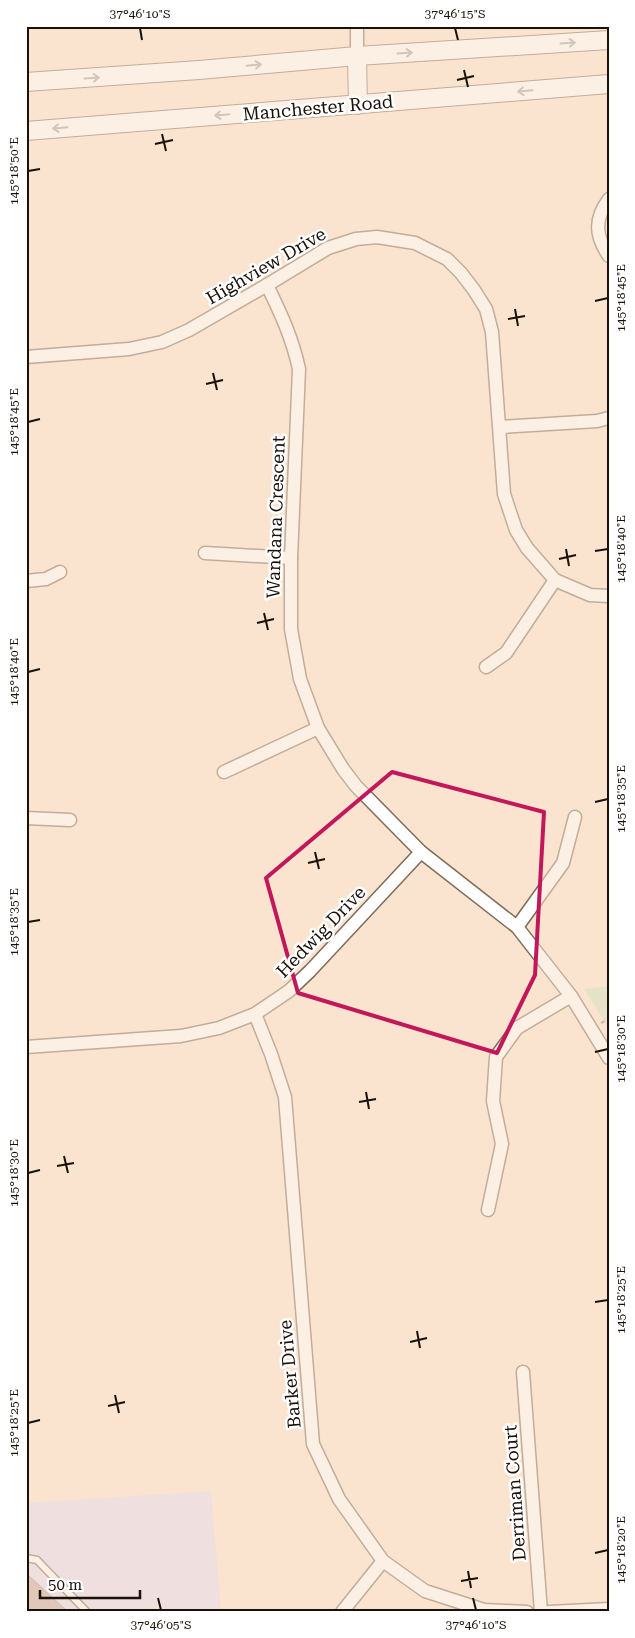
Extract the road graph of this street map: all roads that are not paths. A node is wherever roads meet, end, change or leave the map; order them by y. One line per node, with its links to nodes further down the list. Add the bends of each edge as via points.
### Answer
1 (357, 26): 3 (street)
2 (609, 40): 3 (main road, one-way to 2)
3 (357, 56): 4 (main road, one-way to 3); 6 (main road)
4 (26, 82)
5 (609, 84): 6 (main road, Manchester Road, one-way to 6)
6 (358, 105): 7 (main road, Manchester Road, one-way to 7)
7 (26, 131)
8 (609, 199): 9 (street, via 598,219 600,243)
9 (609, 256)
10 (267, 285): 11 (street, Highview Drive, via 162,342 129,349); 13 (street, Highview Drive, via 328,248 356,239 377,237 415,242 446,259 461,273 486,309 492,332); 15 (street, Wandana Crescent, via 294,345 299,369)
11 (26, 357)
12 (609, 418): 13 (street)
13 (500, 427): 17 (street, Highview Drive, via 504,494 516,530)
14 (205, 553): 15 (street)
15 (291, 558): 21 (street, Wandana Crescent, via 291,629 300,679)
16 (60, 572): 18 (street, via 46,579)
17 (555, 580): 19 (street, Highview Drive, via 590,595); 20 (street, via 506,653)
18 (26, 581)
19 (609, 596)
20 (486, 667)
21 (318, 728): 22 (street); 26 (street, Wandana Crescent, via 356,786)
22 (224, 772)
23 (575, 817): 27 (street, via 563,863)
24 (26, 818): 25 (street)
25 (70, 820)
26 (422, 852): 27 (street, Wandana Crescent); 29 (street, Hedwig Drive, via 310,972 289,991)
27 (517, 926): 28 (street, Wandana Crescent)
28 (571, 996): 31 (street, Wandana Crescent); 32 (street, via 518,1028 496,1057 493,1101 502,1144)
29 (254, 1014): 30 (street, Hedwig Drive, via 219,1028 181,1036); 35 (street, Barker Drive, via 285,1097 313,1444 339,1499)
30 (26, 1047)
31 (609, 1058)
32 (488, 1210)
33 (523, 1372): 40 (street, Derriman Court)
34 (26, 1558): 37 (lane, via 37,1560)
35 (383, 1561): 38 (street); 39 (street, Barker Drive, via 424,1591 484,1610)
36 (609, 1608): 41 (street)
37 (87, 1612)
38 (342, 1612)
39 (527, 1612)
40 (542, 1612)
41 (549, 1612)

